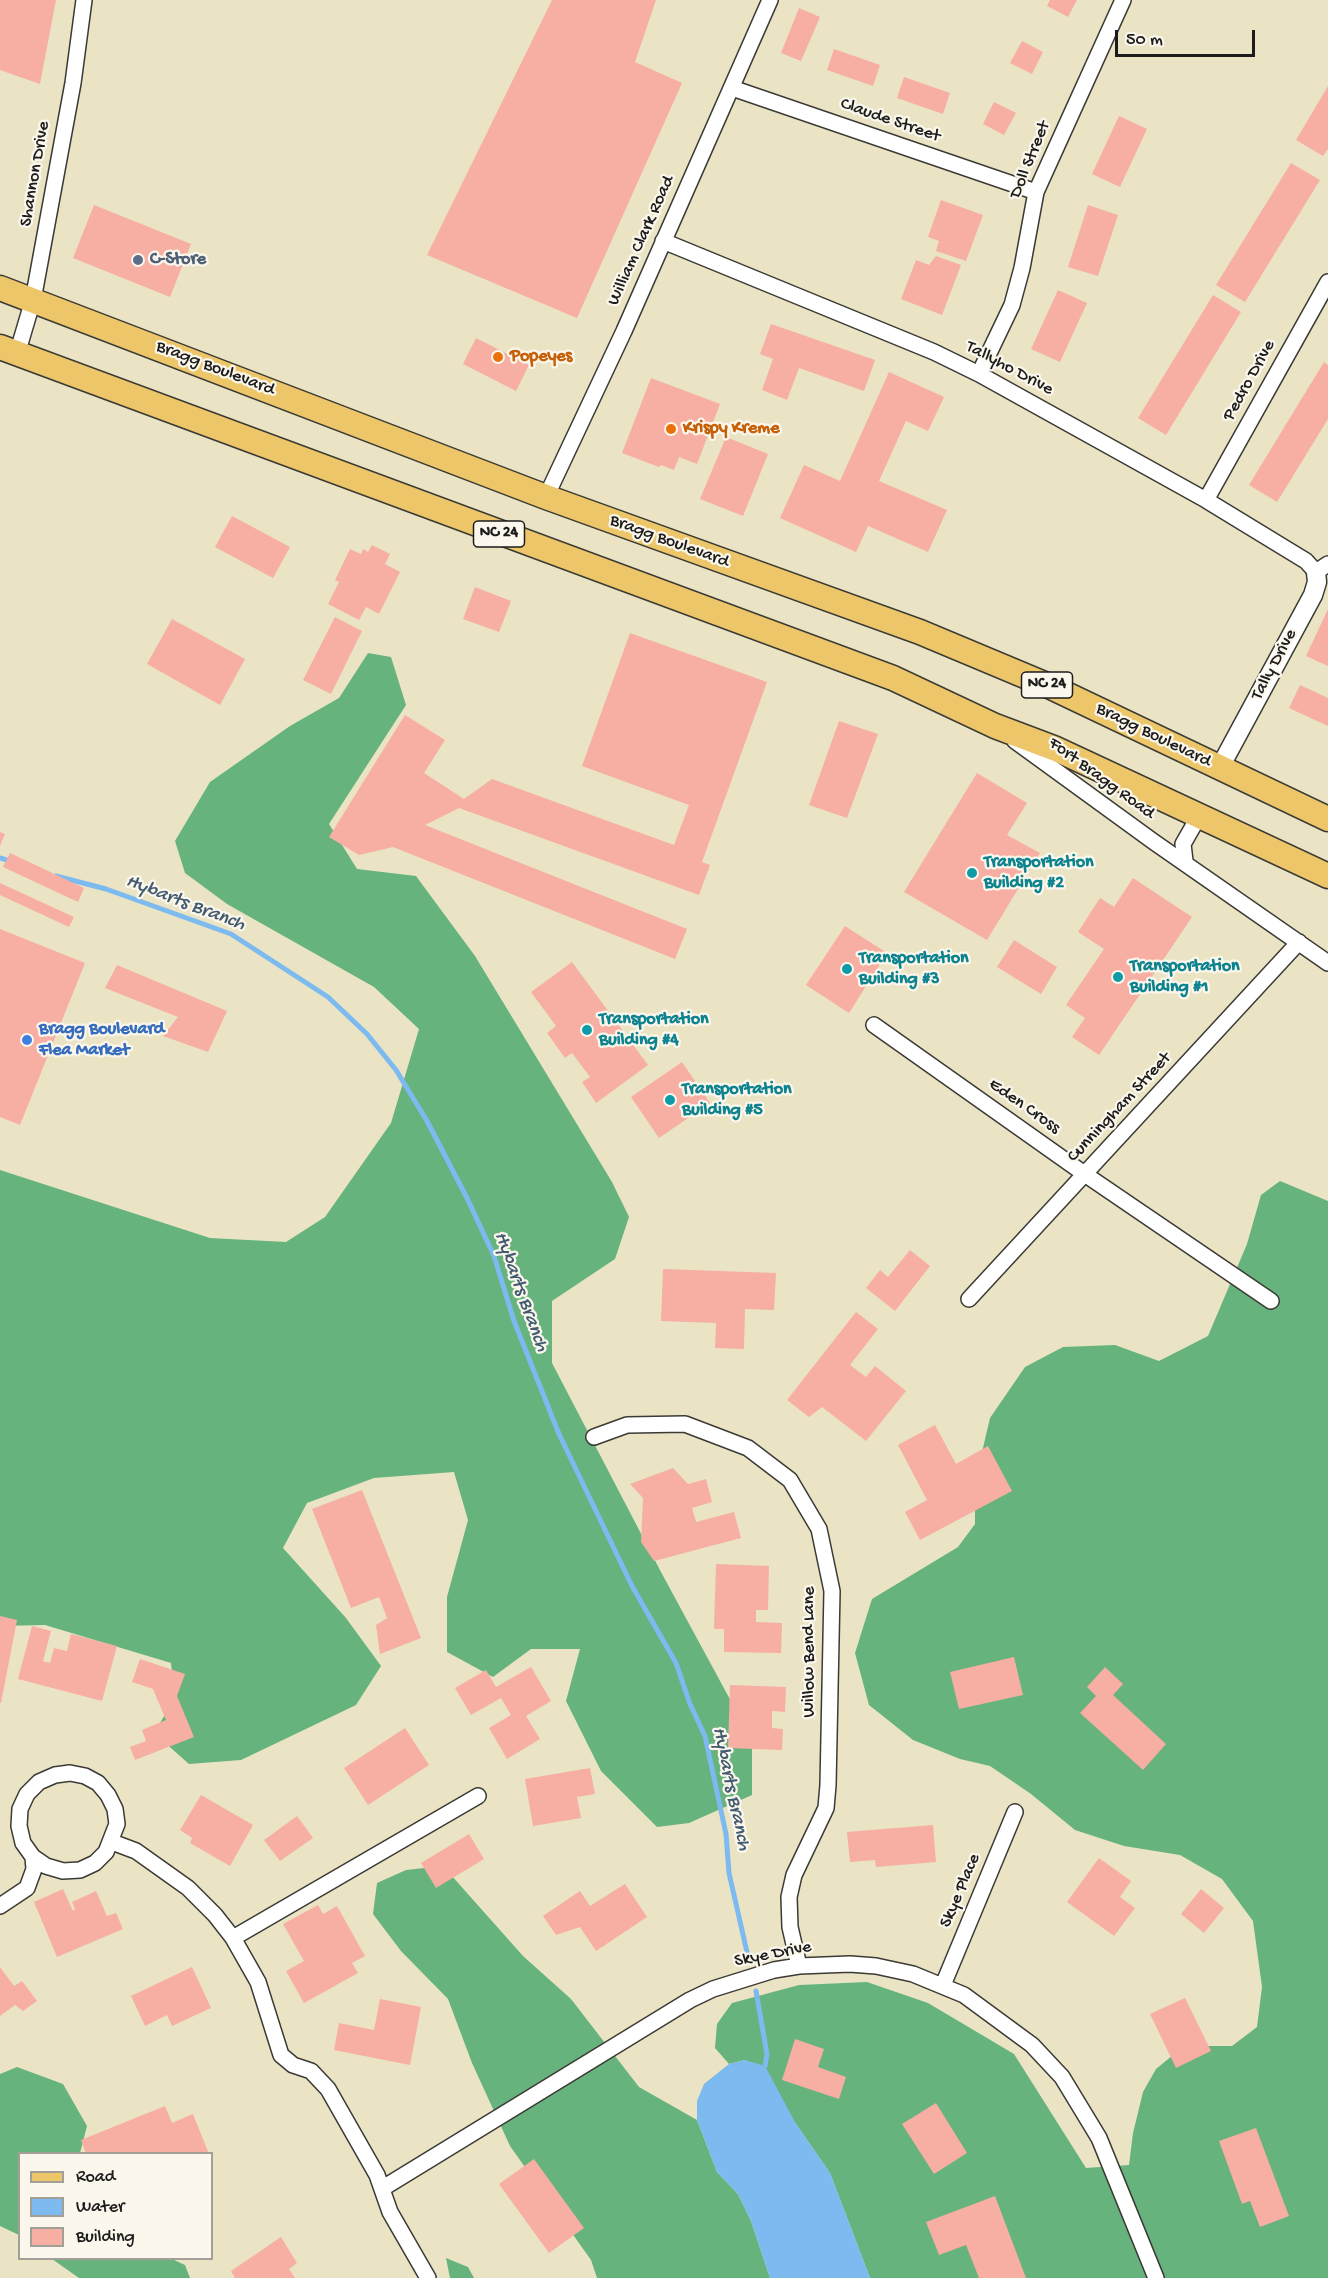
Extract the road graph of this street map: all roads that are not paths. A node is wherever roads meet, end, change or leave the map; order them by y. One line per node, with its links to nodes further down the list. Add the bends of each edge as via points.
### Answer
1 (84, 0): 9 (street, Shannon Drive, via 73,83)
2 (770, 0): 4 (street, William Clark Road)
3 (1123, 0): 5 (street, Doll Street)
4 (732, 88): 5 (street, Claude Street); 6 (street, William Clark Road)
5 (1035, 192): 11 (street, Doll Street, via 1023,268 1012,305)
6 (663, 241): 11 (street, Tallyho Drive); 12 (street, William Clark Road)
7 (1328, 282): 13 (street, Pedro Drive)
8 (0, 288): 9 (main road, Bragg Boulevard / NC 24)
9 (33, 300): 10 (street, Shannon Drive); 12 (main road, Bragg Boulevard / NC 24)
10 (8, 350): 15 (main road, NC 24, via 893,678)
11 (979, 374): 13 (street, Tallyho Drive)
12 (546, 497): 16 (main road, Bragg Boulevard / NC 24, via 920,632 1053,688)
13 (1206, 500): 14 (street, Tallyho Drive)
14 (1322, 568): 16 (street, Tally Drive, via 1313,595)
15 (995, 726): 17 (main road, NC 24, via 1056,749); 19 (street, Fort Bragg Road)
16 (1219, 769): 18 (main road, Bragg Boulevard / NC 24)
17 (1199, 816): 19 (street, via 1183,844); 20 (main road, NC 24)
18 (1328, 819)
19 (1185, 861): 21 (street, Fort Bragg Road)
20 (1328, 876)
21 (1299, 942): 22 (street, Fort Bragg Road); 24 (street, Cunningham Street)
22 (1328, 963)
23 (874, 1025): 24 (street, Eden Cross)
24 (1086, 1175): 25 (street, Cunningham Street); 26 (street, Eden Cross)
25 (969, 1299)
26 (1270, 1301)
27 (594, 1437): 34 (street, Willow Bend Lane, via 627,1425 685,1424 748,1448 790,1480 819,1529 832,1592 828,1785 826,1808 794,1875 789,1897 790,1927)
28 (478, 1796): 33 (street)
29 (1015, 1812): 35 (street, Skye Place)
30 (112, 1842): 31 (street, via 95,1863 80,1870 63,1871); 31 (street, via 117,1824 108,1795 85,1776 55,1775 39,1782 20,1809 18,1826); 33 (street, via 136,1851 188,1888)
31 (33, 1857): 32 (street, via 34,1869 27,1888)
32 (0, 1906)
33 (233, 1938): 36 (street, via 258,1982 281,2055 320,2079)
34 (799, 1966): 35 (street, Skye Drive, via 876,1966); 36 (street, Skye Drive, via 737,1980 690,2000)
35 (943, 1984): 38 (street, Skye Drive, via 1032,2045 1072,2091 1099,2138)
36 (383, 2188): 37 (street, via 390,2212)
37 (428, 2278)
38 (1156, 2278)

